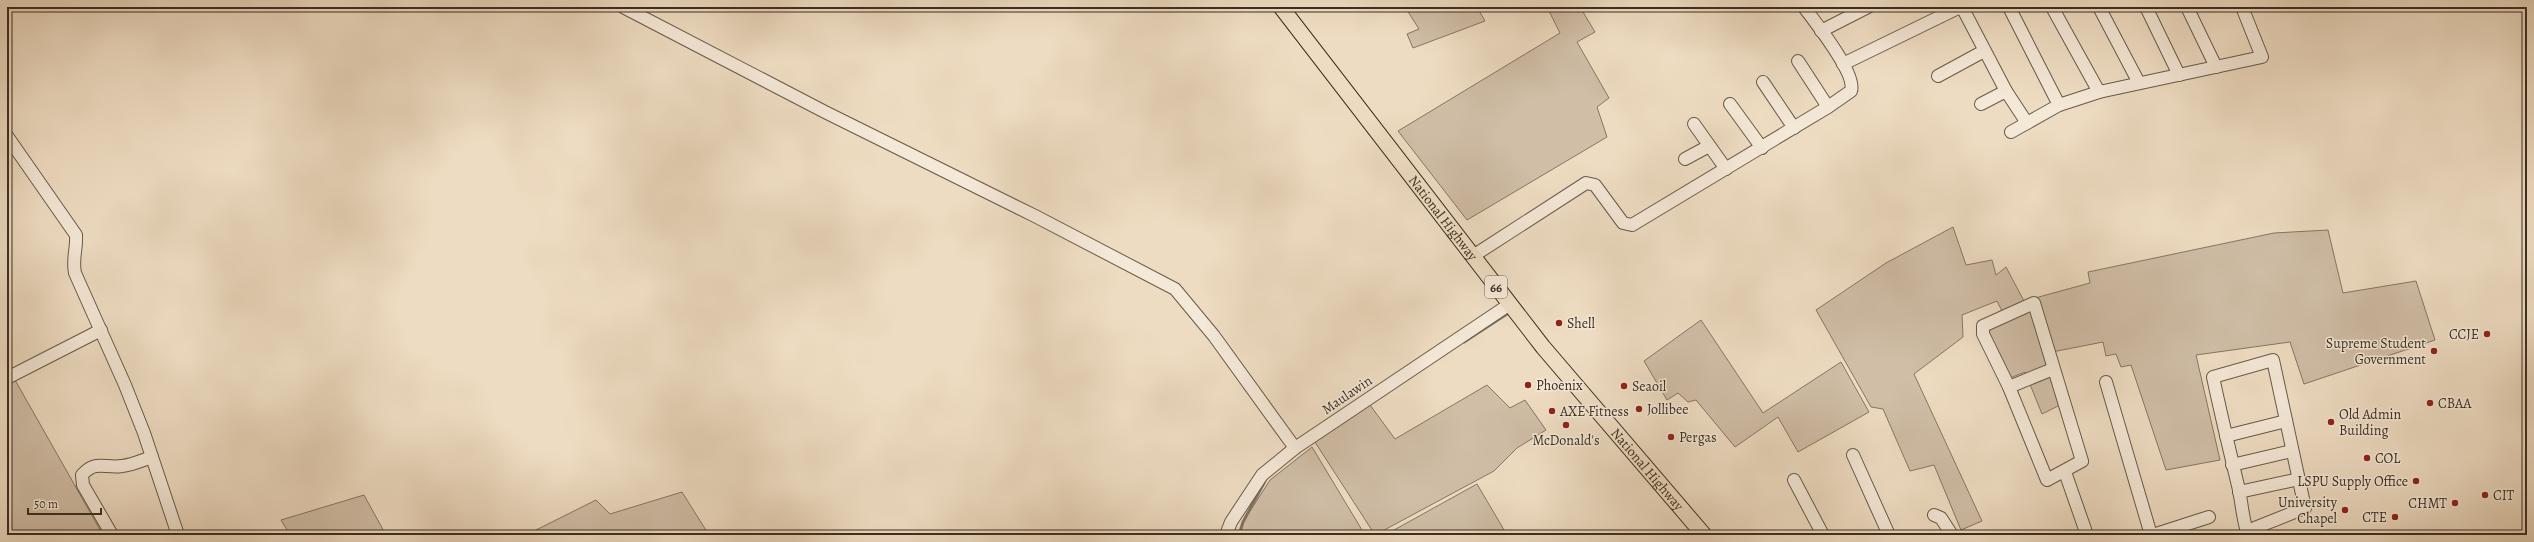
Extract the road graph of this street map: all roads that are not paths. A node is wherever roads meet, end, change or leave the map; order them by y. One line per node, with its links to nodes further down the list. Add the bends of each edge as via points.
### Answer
1 (623, 7): 45 (street, via 1175,289 1214,336)
2 (1282, 7): 36 (main road, National Highway / 66)
3 (1804, 7): 12 (street)
4 (1868, 7): 12 (street)
5 (1961, 7): 13 (street); 15 (street)
6 (2009, 7): 25 (street)
7 (2052, 7): 22 (street)
8 (2099, 7): 20 (street)
9 (2146, 7): 17 (street)
10 (2188, 7): 16 (street)
11 (2242, 7): 16 (street, via 2262,57)
12 (1822, 30): 15 (street)
13 (1984, 50): 18 (street); 21 (street)
14 (1798, 61): 26 (street)
15 (1843, 64): 26 (street, via 1853,86 1851,91)
16 (2216, 67): 17 (street)
17 (2179, 75): 20 (street)
18 (1938, 76)
19 (1763, 82): 29 (street)
20 (2139, 83): 22 (street)
21 (2006, 91): 24 (street); 27 (street)
22 (2100, 92): 25 (street)
23 (1730, 104): 33 (street)
24 (1981, 104)
25 (2059, 105): 27 (street)
26 (1828, 108): 29 (street)
27 (2028, 123): 30 (street)
28 (1694, 124): 32 (street)
29 (1794, 128): 33 (street)
30 (2011, 132)
31 (7, 136): 38 (street, via 76,235 77,246 72,259 74,273)
32 (1710, 146): 34 (street); 35 (street)
33 (1762, 148): 35 (street)
34 (1685, 159)
35 (1726, 169): 36 (street, via 1632,225 1623,223 1595,185 1586,183)
36 (1473, 256): 37 (main road, National Highway / 66)
37 (1510, 304): 45 (street, Maulawin); 60 (main road, National Highway / 66, via 1558,365)
38 (101, 330): 40 (street); 48 (street)
39 (2053, 369): 42 (street); 42 (street, via 2034,303 1983,326 1983,334); 50 (street, via 2082,461)
40 (7, 378)
41 (2106, 382): 65 (street)
42 (2010, 387): 50 (street, via 2047,480)
43 (2286, 421): 44 (street); 44 (street, via 2273,360 2212,376); 46 (street)
44 (2226, 436): 49 (street)
45 (1295, 448): 59 (street, Maulawin, via 1262,475 1231,522)
46 (2292, 451): 49 (street); 52 (street)
47 (1853, 455): 62 (street)
48 (152, 457): 57 (street, via 122,466 89,467 82,475 83,485); 58 (street)
49 (2232, 465): 53 (street)
50 (2065, 472): 64 (street)
51 (1794, 480): 61 (street)
52 (2298, 480): 53 (street); 56 (street, via 2305,508)
53 (2239, 492): 56 (street)
54 (1934, 515): 63 (street, via 1941,518)
55 (2209, 517): 65 (street)
56 (2248, 533)
57 (112, 535)
58 (178, 535)
59 (1226, 535)
60 (1704, 535)
61 (1823, 535)
62 (1889, 535)
63 (1952, 535)
64 (2087, 535)
65 (2152, 535)

